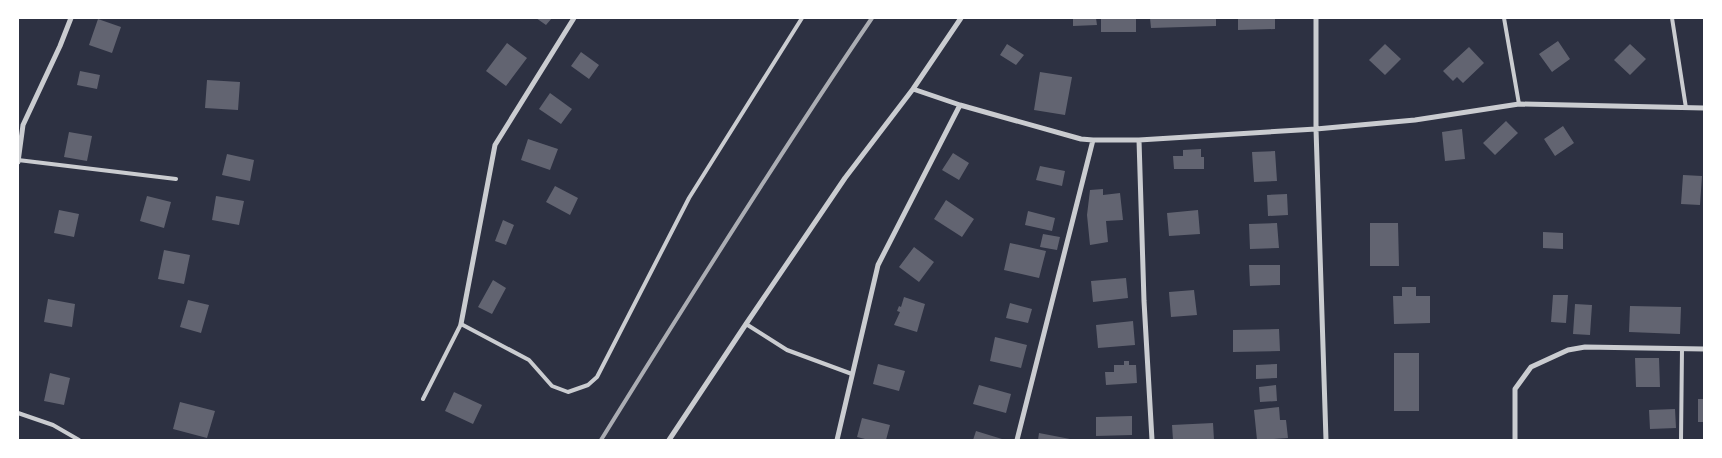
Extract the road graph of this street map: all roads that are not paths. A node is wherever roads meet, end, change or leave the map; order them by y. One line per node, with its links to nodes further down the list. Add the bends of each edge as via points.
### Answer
1 (71, 18): 16 (street, via 24,125)
2 (574, 18): 18 (street, via 496,145)
3 (802, 18): 18 (lane, via 689,198 597,377 588,385 568,392 552,386 529,360)
4 (961, 18): 8 (street)
5 (1316, 18): 13 (street)
6 (1504, 18): 9 (lane)
7 (1672, 18): 11 (lane)
8 (913, 89): 10 (street); 19 (street, via 845,178)
9 (1519, 104): 11 (street); 13 (street, via 1416,120)
10 (960, 105): 14 (street); 22 (street, via 878,265)
11 (1686, 108): 12 (street)
12 (1704, 108)
13 (1316, 130): 15 (street); 30 (street)
14 (1093, 140): 15 (street); 28 (street)
15 (1139, 140): 29 (street)
16 (18, 161): 17 (lane)
17 (176, 180)
18 (461, 324): 23 (lane)
19 (746, 324): 22 (lane, via 787,350); 26 (street)
20 (1682, 349): 21 (street); 31 (street, via 1585,347 1568,350 1530,366 1515,389); 32 (lane)
21 (1704, 349)
22 (852, 374): 27 (street)
23 (423, 399)
24 (18, 413): 25 (lane, via 53,425)
25 (79, 440)
26 (669, 440)
27 (838, 440)
28 (1017, 440)
29 (1152, 440)
30 (1326, 440)
31 (1515, 440)
32 (1681, 440)

